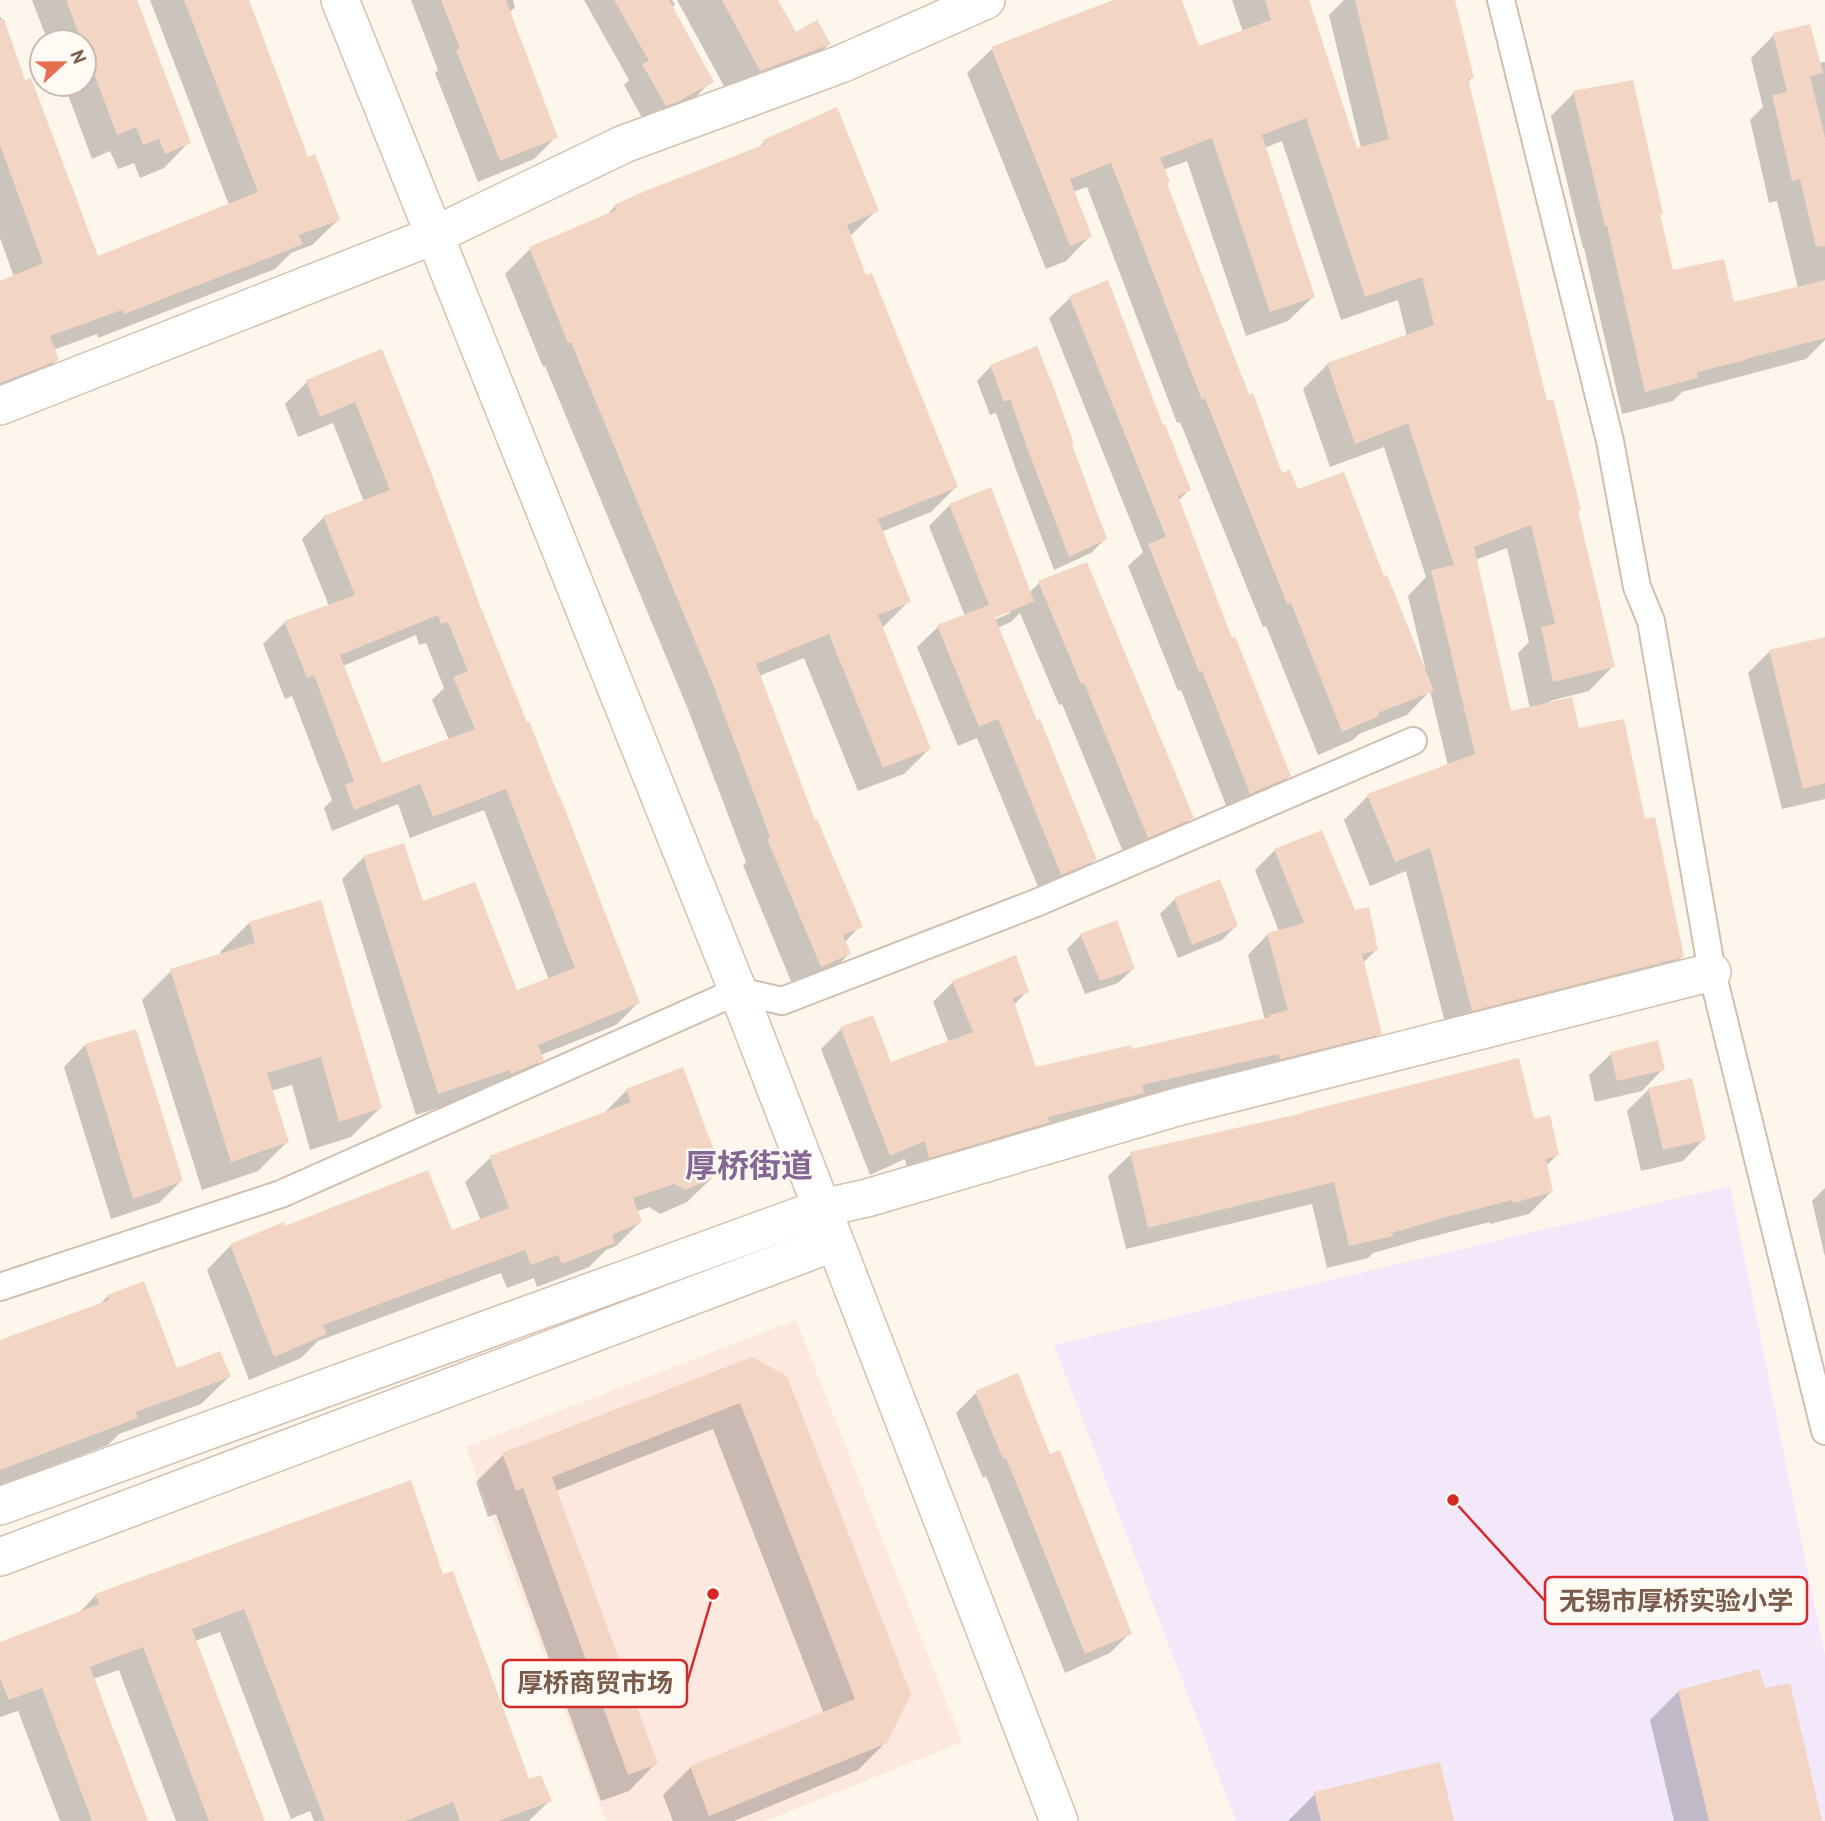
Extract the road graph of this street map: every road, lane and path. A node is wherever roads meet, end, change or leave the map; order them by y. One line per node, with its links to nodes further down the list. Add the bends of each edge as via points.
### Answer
1 (340, 0): 4 (street)
2 (986, 0): 4 (street, via 841,64 624,144)
3 (1502, 0): 7 (street, via 1610,441 1637,587 1651,621)
4 (435, 235): 5 (street); 8 (street)
5 (0, 406)
6 (1413, 741): 8 (street, via 1036,903 782,1001)
7 (1712, 972): 9 (street, via 1177,1107); 12 (street)
8 (738, 991): 9 (street); 11 (street, via 281,1194)
9 (822, 1208): 10 (street); 13 (street)
10 (835, 1242): 14 (street); 15 (street)
11 (0, 1287)
12 (1825, 1431)
13 (0, 1506)
14 (0, 1557)
15 (1059, 1821)

